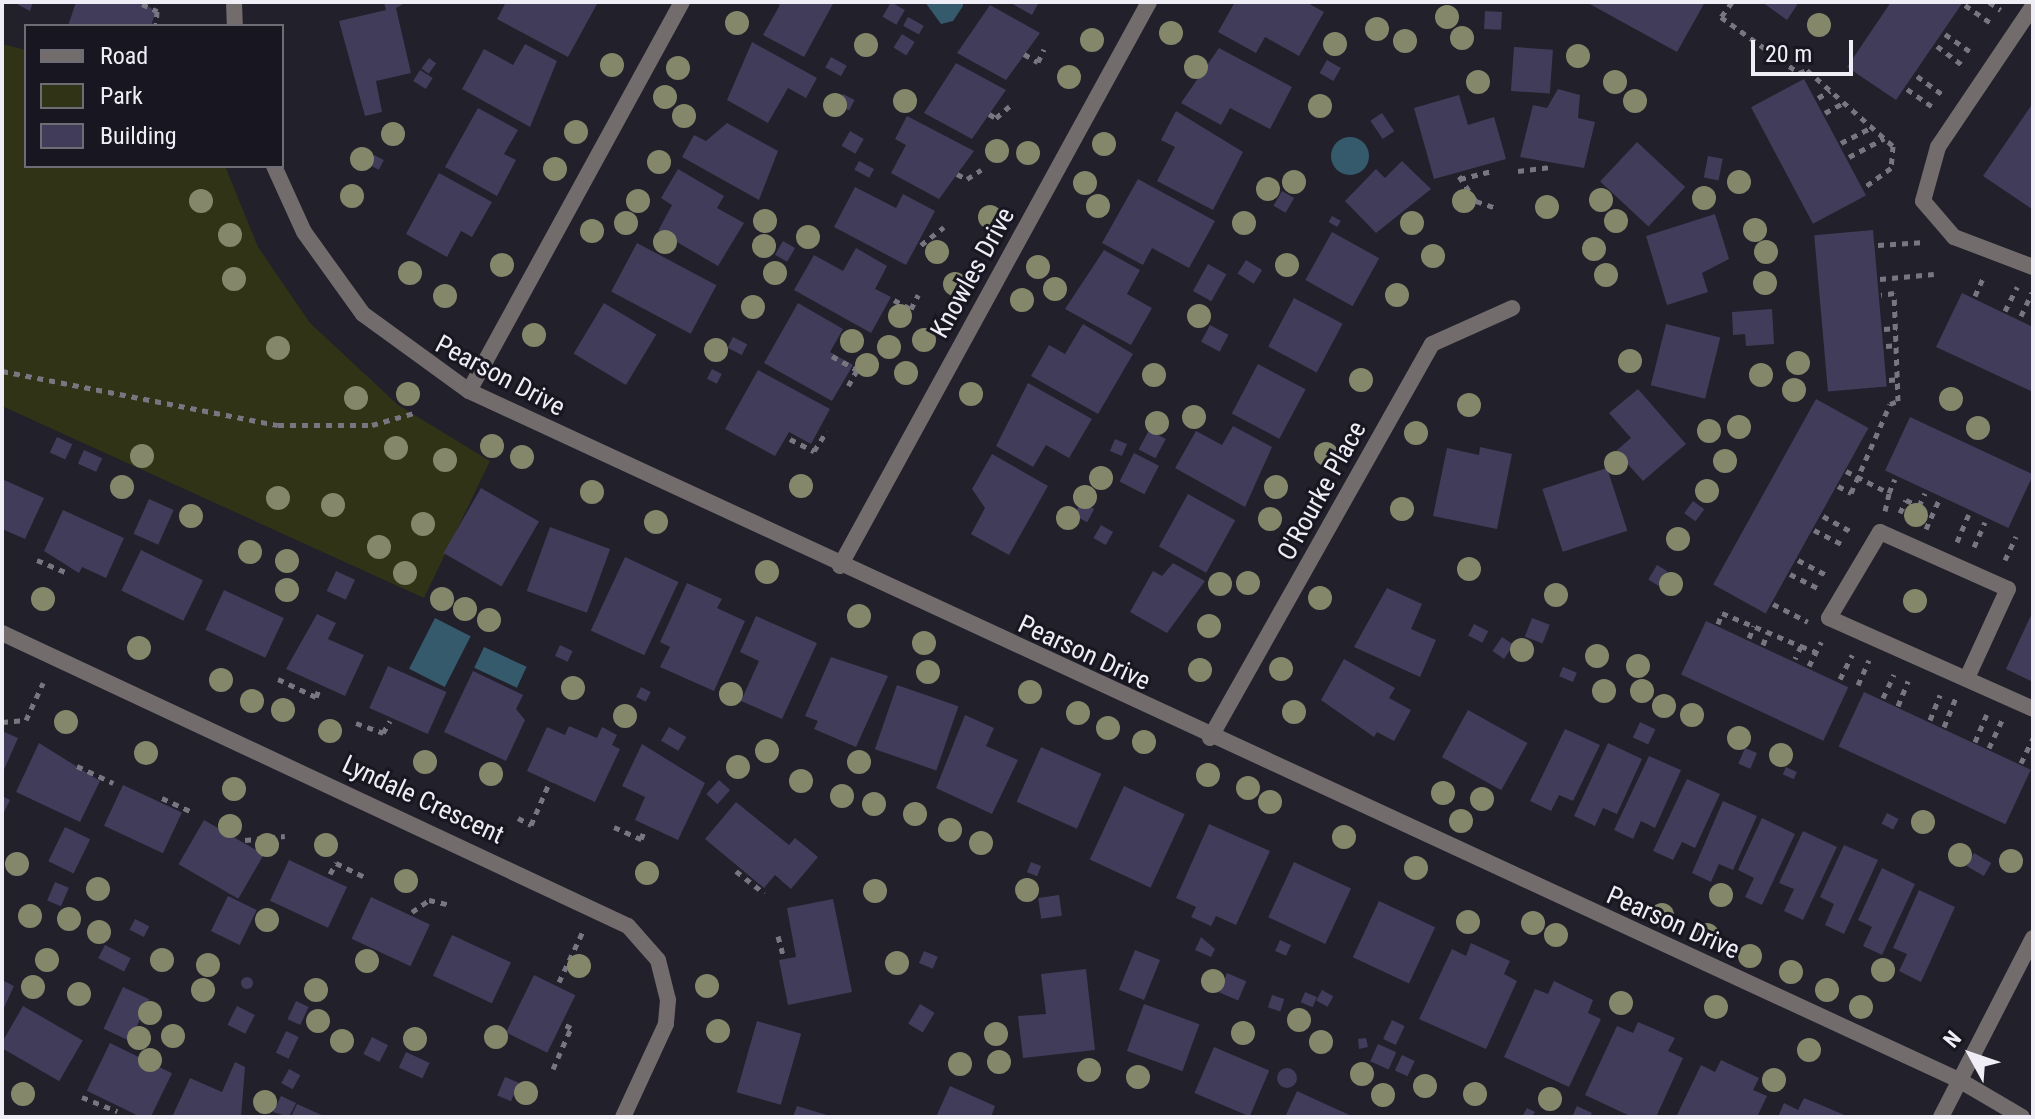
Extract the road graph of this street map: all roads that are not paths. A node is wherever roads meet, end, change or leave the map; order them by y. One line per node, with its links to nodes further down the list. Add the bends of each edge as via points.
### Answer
1 (234, 2): 5 (street)
2 (682, 2): 9 (street)
3 (1149, 2): 10 (street, Knowles Drive)
4 (2033, 6): 7 (street, via 1928,165 1923,201 1954,237)
5 (235, 24)
6 (275, 168): 9 (street, Pearson Drive, via 304,232 363,314)
7 (2033, 267)
8 (1512, 308): 14 (street, O'Rourke Place, via 1432,344)
9 (469, 391): 10 (street, Pearson Drive)
10 (840, 566): 14 (street, Pearson Drive)
11 (2, 633): 17 (street, Lyndale Crescent, via 628,926 658,960 668,1000 666,1024)
12 (1967, 678): 12 (street, via 2008,589 1880,532 1829,618); 13 (street)
13 (2033, 709)
14 (1210, 738): 16 (street, Pearson Drive)
15 (2033, 938): 16 (street)
16 (1959, 1080): 18 (street); 19 (street, Pearson Drive)
17 (623, 1117)
18 (1941, 1117)
19 (2022, 1117)

